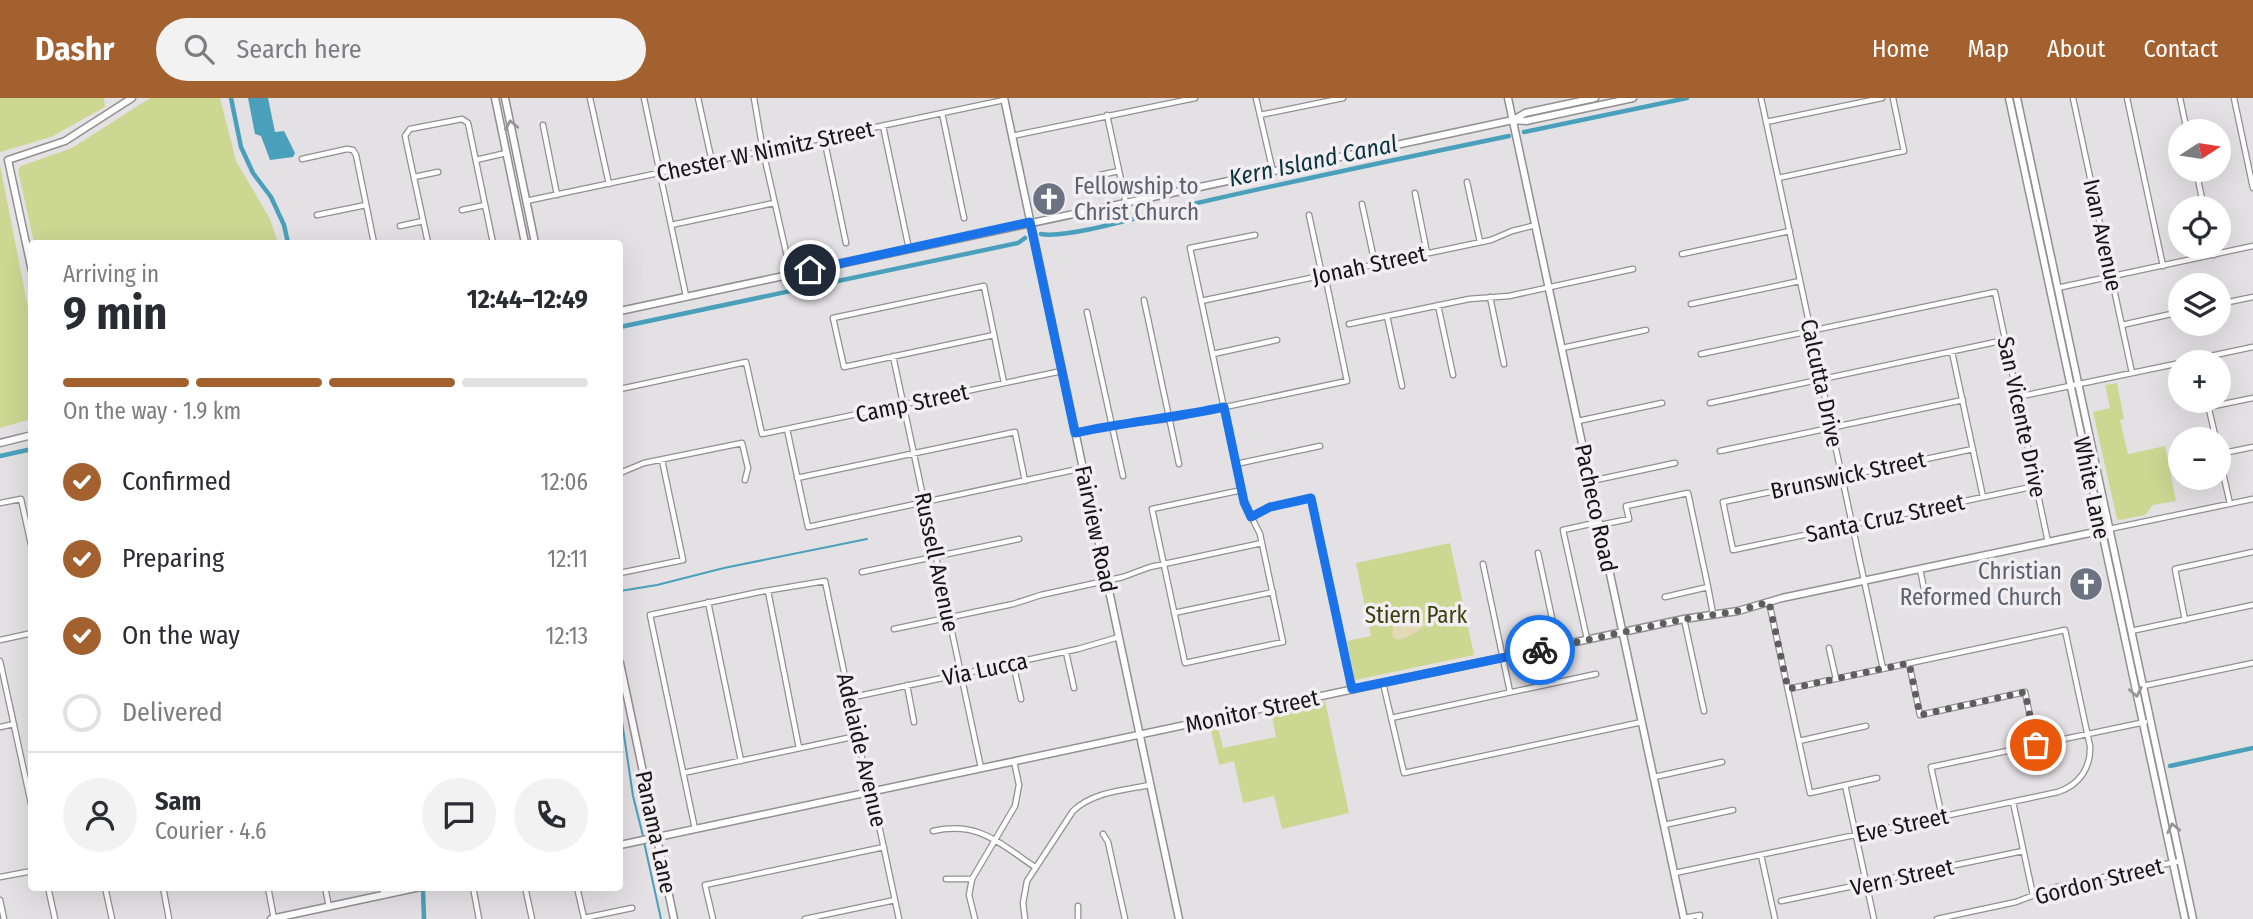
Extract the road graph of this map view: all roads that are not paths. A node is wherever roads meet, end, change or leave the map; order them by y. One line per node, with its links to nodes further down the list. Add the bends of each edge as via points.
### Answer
1 (132, 98): 83 (street, via 65,141 8,160)
2 (495, 98): 37 (street)
3 (505, 98): 41 (street, one-way to 3)
4 (590, 98): 52 (street)
5 (644, 98): 46 (street)
6 (698, 98): 40 (street)
7 (754, 98): 36 (street)
8 (1195, 98): 26 (street)
9 (1256, 98): 27 (street)
10 (1343, 98): 27 (street)
11 (1508, 98): 29 (street, Pacheco Road)
12 (1598, 98): 24 (street, via 1598,102); 29 (street, via 1525,113)
13 (1633, 98): 24 (street)
14 (1761, 98): 30 (street, Calcutta Drive)
15 (1882, 98): 30 (street)
16 (1893, 98): 49 (street, via 1904,151)
17 (2009, 98): 33 (street, White Lane)
18 (2017, 98): 43 (street, White Lane)
19 (2073, 98): 93 (street, Ivan Avenue)
20 (2127, 98): 89 (street)
21 (2180, 98): 28 (street)
22 (2234, 98): 53 (street)
23 (1004, 99): 25 (street, Chester W Nimitz Street); 34 (street, Fairview Road)
24 (1569, 112): 29 (street)
25 (942, 113): 32 (street, Chester W Nimitz Street); 65 (street)
26 (1107, 116): 34 (street); 42 (street)
27 (1260, 116): 45 (street)
28 (2185, 119)
29 (1513, 120): 45 (street); 69 (street, Pacheco Road)
30 (1766, 122): 49 (street, Calcutta Drive)
31 (542, 125): 55 (street)
32 (883, 126): 35 (street, Chester W Nimitz Street); 81 (street)
33 (2017, 134): 43 (street); 88 (street, White Lane)
34 (1012, 136): 67 (street, Fairview Road)
35 (824, 138): 36 (street, Chester W Nimitz Street); 79 (street)
36 (763, 151): 40 (street, Chester W Nimitz Street); 57 (street)
37 (506, 153): 39 (street); 41 (street); 51 (street)
38 (302, 159): 60 (street, via 353,150)
39 (476, 160): 48 (street, via 465,120 410,129 406,132); 61 (street)
40 (712, 162): 46 (street, Chester W Nimitz Street)
41 (519, 169): 56 (street)
42 (1119, 171): 47 (street); 58 (street)
43 (2032, 171): 96 (street, White Lane)
44 (438, 172): 48 (street)
45 (1273, 172): 58 (street)
46 (660, 173): 52 (street, Chester W Nimitz Street); 68 (street)
47 (1100, 175)
48 (414, 177): 66 (street)
49 (1778, 178): 71 (street, Calcutta Drive)
50 (1467, 182): 78 (street)
51 (513, 184): 56 (street); 76 (street)
52 (609, 184): 55 (street, Chester W Nimitz Street)
53 (2253, 188)
54 (1415, 193): 84 (street)
55 (557, 195): 56 (street, Chester W Nimitz Street)
56 (526, 201): 77 (street)
57 (774, 203): 68 (street); 91 (street)
58 (1125, 203): 67 (street)
59 (1362, 204): 87 (street)
60 (366, 205): 63 (street); 73 (street)
61 (485, 205): 62 (street); 75 (street)
62 (462, 210)
63 (317, 215)
64 (1310, 215): 92 (street)
65 (964, 218)
66 (423, 221): 70 (street); 74 (street)
67 (1030, 222): 81 (street); 125 (street, Fairview Road)
68 (671, 225): 97 (street)
69 (1536, 225): 78 (street, Jonah Street); 95 (street, Pacheco Road)
70 (400, 226)
71 (1790, 231): 85 (street); 94 (street, Calcutta Drive)
72 (1255, 235): 101 (street, via 1190,248)
73 (373, 240)
74 (427, 240)
75 (493, 240)
76 (524, 240)
77 (534, 240)
78 (1480, 242): 84 (street, Jonah Street)
79 (846, 243)
80 (2253, 246): 82 (street)
81 (909, 249): 91 (street)
82 (2231, 251)
83 (28, 252)
84 (1427, 253): 87 (street, Jonah Street)
85 (1682, 254)
86 (2195, 259): 89 (street)
87 (1375, 264): 92 (street, Jonah Street)
88 (2045, 264): 96 (street); 130 (street, White Lane)
89 (2163, 266): 93 (street)
90 (1633, 269): 95 (street)
91 (791, 274): 97 (street)
92 (1324, 275): 101 (street, Jonah Street); 140 (street, via 1347,381)
93 (2112, 276): 96 (street); 110 (street, Ivan Avenue)
94 (1800, 281): 103 (street); 112 (street, Calcutta Drive)
95 (1549, 288): 98 (street); 117 (street, Pacheco Road)
96 (2057, 288): 130 (street, White Lane)
97 (686, 296): 105 (street)
98 (1490, 297): 104 (street); 123 (street)
99 (2253, 297): 102 (street)
100 (1143, 300): 141 (street)
101 (1201, 301): 120 (street)
102 (2231, 302)
103 (1691, 304)
104 (1438, 305): 108 (street); 127 (street)
105 (623, 310)
106 (1087, 312): 143 (street)
107 (2168, 315): 110 (street)
108 (1387, 316): 109 (street); 131 (street)
109 (1349, 324)
110 (2122, 325): 126 (street, Ivan Avenue)
111 (1646, 330): 117 (street)
112 (1811, 331): 115 (street, San Vicente Drive, via 1995,292); 121 (street); 128 (street, Calcutta Drive)
113 (994, 335): 122 (street); 122 (street, via 984,286 833,318 844,367); 129 (street)
114 (1277, 340): 120 (street)
115 (2005, 340): 118 (street); 133 (street, San Vicente Drive)
116 (2253, 347): 119 (street)
117 (1562, 348): 142 (street, Pacheco Road)
118 (1952, 352): 128 (street); 135 (street)
119 (2231, 352)
120 (1213, 354): 140 (street)
121 (1701, 354)
122 (893, 356): 139 (street, Russell Avenue)
123 (1504, 364)
124 (2168, 365): 126 (street)
125 (1062, 371): 129 (street, Camp Street); 146 (street, Fairview Road)
126 (2132, 373): 130 (street)
127 (1453, 375)
128 (1821, 379): 138 (street); 144 (street, Calcutta Drive)
129 (1004, 383): 139 (street, Camp Street)
130 (2074, 385): 133 (street); 178 (street, White Lane); 180 (street, White Lane)
131 (1402, 386)
132 (623, 388): 145 (street, Camp Street, via 746,362 762,435)
133 (2017, 397): 167 (street, San Vicente Drive)
134 (2253, 398): 136 (street)
135 (1963, 400): 144 (street); 151 (street)
136 (2231, 401)
137 (1662, 403): 142 (street)
138 (1710, 403)
139 (904, 404): 145 (street, Camp Street); 154 (street, Russell Avenue)
140 (1224, 407): 141 (street); 158 (street)
141 (1169, 419): 143 (street); 157 (street)
142 (1578, 421): 166 (street, Pacheco Road)
143 (1112, 425): 146 (street); 161 (street)
144 (1832, 428): 152 (street); 162 (street, Calcutta Drive)
145 (787, 429): 163 (street)
146 (1075, 433): 159 (street, Fairview Road)
147 (28, 436): 148 (street)
148 (0, 443)
149 (1320, 446): 158 (street)
150 (2253, 447): 153 (street)
151 (1973, 449): 162 (street, Brunswick Street); 170 (street)
152 (1720, 452)
153 (2231, 452)
154 (914, 453): 163 (street); 165 (street, via 1015,432); 172 (street, Russell Avenue)
155 (662, 460): 160 (street); 164 (street, via 742,443 748,468); 191 (street, via 683,560)
156 (1675, 463): 166 (street)
157 (1179, 464)
158 (1236, 464): 168 (street)
159 (1083, 468): 165 (street); 193 (street, Fairview Road)
160 (623, 472)
161 (1122, 476)
162 (1842, 477): 177 (street, Calcutta Drive); 184 (street, Brunswick Street, via 1723,502)
163 (797, 478): 172 (street, via 808,527)
164 (745, 481)
165 (1025, 481): 172 (street)
166 (1591, 481): 176 (street, Pacheco Road)
167 (2036, 486): 170 (street, Santa Cruz Street); 182 (street, San Vicente Drive)
168 (1241, 490): 175 (street); 188 (street, via 1152,509)
169 (2227, 490): 174 (street)
170 (1983, 497): 177 (street, Santa Cruz Street)
171 (2253, 499): 174 (street, Monitor Street)
172 (924, 502): 187 (street, Russell Avenue)
173 (0, 503): 179 (street, via 21,499)
174 (2230, 503): 178 (street, Monitor Street)
175 (1251, 517): 183 (street); 232 (street, via 1270,507 1311,498)
176 (1600, 524): 195 (street, via 1629,519 1626,506 1688,493); 209 (street, Pacheco Road); 213 (street, via 1563,530)
177 (1853, 525): 184 (street, Santa Cruz Street); 194 (street, Calcutta Drive)
178 (2109, 529): 180 (street, Monitor Street); 210 (street, White Lane)
179 (28, 531)
180 (2101, 531): 182 (street, Monitor Street); 210 (street, White Lane)
181 (1019, 539): 187 (street)
182 (2048, 542): 190 (street, Monitor Street)
183 (1262, 543): 188 (street); 197 (street)
184 (1733, 550)
185 (1538, 552): 215 (street)
186 (2253, 552): 207 (street, via 2175,569)
187 (936, 557): 192 (street); 205 (street, Russell Avenue)
188 (1164, 564): 193 (street); 203 (street)
189 (1483, 564): 218 (street)
190 (1920, 569): 194 (street, Monitor Street); 201 (street)
191 (623, 572)
192 (862, 572)
193 (1107, 581): 205 (street); 212 (street, Fairview Road)
194 (1864, 581): 200 (street, Monitor Street); 223 (street, Calcutta Drive)
195 (1708, 587): 198 (street); 204 (street)
196 (768, 591): 199 (street); 235 (street, Adelaide Avenue, via 825,581); 251 (street)
197 (1273, 592): 203 (street); 203 (street, via 1283,642 1185,663)
198 (1665, 597)
199 (708, 602): 252 (street); 256 (street, via 650,615)
200 (1769, 602): 204 (street, Monitor Street); 233 (street)
201 (1927, 604)
202 (2253, 606): 207 (street)
203 (1174, 613)
204 (1713, 615): 206 (street, Monitor Street)
205 (948, 617): 208 (street); 224 (street, Russell Avenue)
206 (1684, 619): 209 (street, Monitor Street); 237 (street)
207 (2185, 620): 210 (street)
208 (894, 629)
209 (1623, 632): 213 (street, Monitor Street); 241 (street, Pacheco Road)
210 (2128, 632): 230 (street, White Lane); 242 (street, White Lane, one-way to 242)
211 (28, 634): 214 (street)
212 (1119, 637): 217 (street, Via Lucca); 246 (street, Fairview Road)
213 (1587, 639): 215 (street, Monitor Street)
214 (0, 640)
215 (1558, 646): 218 (street, Monitor Street)
216 (1829, 648): 227 (street)
217 (1066, 652): 220 (street, Via Lucca); 231 (street)
218 (1503, 657): 228 (street, Monitor Street); 234 (street)
219 (0, 661): 243 (street)
220 (1013, 663): 224 (street, Via Lucca); 236 (street)
221 (1909, 663): 223 (street); 247 (street, Eve Street, via 2065,630); 250 (street, via 1920,715 2025,692)
222 (2253, 663): 230 (street)
223 (1883, 668): 227 (street)
224 (961, 674): 229 (street, Via Lucca); 255 (street, Russell Avenue)
225 (1597, 674): 234 (street)
226 (623, 677): 271 (street, Panama Lane)
227 (1836, 679): 233 (street)
228 (1383, 683): 232 (street, Monitor Street); 238 (street)
229 (906, 685): 235 (street, Via Lucca); 240 (street)
230 (2143, 686): 239 (street, White Lane)
231 (1074, 688)
232 (1352, 689): 246 (street, Monitor Street)
233 (1788, 689): 249 (street)
234 (1510, 692): 238 (street)
235 (849, 698): 248 (street, Adelaide Avenue)
236 (1021, 699)
237 (1704, 711)
238 (1391, 718): 241 (street, via 1404,773)
239 (2150, 721): 242 (street); 277 (street, White Lane, one-way to 239)
240 (914, 722)
241 (1642, 722): 257 (street, Pacheco Road)
242 (2142, 722): 247 (street); 278 (street, White Lane)
243 (14, 724): 245 (street); 261 (street)
244 (1866, 726): 249 (street)
245 (0, 727)
246 (1140, 734): 253 (street, Monitor Street); 259 (street, Fairview Road)
247 (2088, 734): 250 (street); 263 (street, Eve Street, via 2088,765 2074,784)
248 (858, 736): 251 (street); 262 (street, Adelaide Avenue)
249 (1799, 741): 260 (street, via 1810,793)
250 (2036, 745): 265 (street, via 1931,767)
251 (799, 748): 252 (street)
252 (741, 761): 256 (street)
253 (1014, 761): 255 (street, Monitor Street); 272 (street, via 1017,799)
254 (1722, 762): 257 (street)
255 (981, 768): 262 (street, Monitor Street)
256 (684, 773): 267 (street)
257 (1654, 777): 266 (street, Pacheco Road)
258 (1877, 778): 260 (street)
259 (1151, 785): 279 (street, via 1083,802); 318 (street, Fairview Road)
260 (1845, 785): 270 (street)
261 (28, 789)
262 (869, 792): 267 (street, Monitor Street); 274 (street, Adelaide Avenue)
263 (2013, 802): 265 (street, Eve Street); 275 (street)
264 (1733, 810): 266 (street)
265 (1942, 817): 270 (street, Eve Street)
266 (1664, 825): 281 (street, Pacheco Road)
267 (695, 829): 271 (street, Monitor Street)
268 (933, 831): 272 (street, via 969,828)
269 (1103, 834): 317 (street)
270 (1856, 835): 276 (street, Eve Street); 285 (street)
271 (657, 837): 273 (street, Monitor Street); 310 (street, Panama Lane)
272 (994, 841): 279 (street); 283 (street)
273 (623, 844)
274 (884, 847): 297 (street, Adelaide Avenue); 311 (street, via 705,885)
275 (2023, 851): 285 (street, Vern Street); 295 (street)
276 (1761, 855): 281 (street, Eve Street); 321 (street)
277 (2180, 861): 278 (street, Gordon Street); 325 (street, White Lane)
278 (2172, 863): 295 (street, Gordon Street); 324 (street, White Lane)
279 (1035, 867): 315 (street, via 1024,888)
280 (28, 872): 282 (street)
281 (1675, 873): 319 (street, Pacheco Road)
282 (0, 877)
283 (972, 879): 284 (street); 314 (street, via 969,895)
284 (946, 880)
285 (1866, 884): 298 (street, Vern Street); 322 (street)
286 (49, 891): 303 (street)
287 (106, 891): 304 (street)
288 (164, 891): 305 (street)
289 (269, 891): 306 (street)
290 (326, 891): 300 (street)
291 (383, 891): 300 (street)
292 (474, 891): 307 (street)
293 (526, 891): 308 (street)
294 (578, 891): 309 (street)
295 (2032, 895): 323 (street, Gordon Street)
296 (0, 900): 302 (street)
297 (895, 900): 312 (street); 313 (street, Adelaide Avenue)
298 (1781, 901)
299 (1078, 906): 316 (street)
300 (329, 907): 306 (street)
301 (632, 908): 309 (street)
302 (4, 919)
303 (55, 919)
304 (112, 919)
305 (169, 919)
306 (273, 919)
307 (480, 919)
308 (532, 919)
309 (584, 919)
310 (674, 919)
311 (713, 919)
312 (805, 919)
313 (899, 919)
314 (975, 919)
315 (1025, 919)
316 (1078, 919)
317 (1125, 919)
318 (1179, 919)
319 (1684, 919): 320 (street, via 1700,915)
320 (1700, 919)
321 (1775, 919)
322 (1874, 919)
323 (1937, 919)
324 (2185, 919)
325 (2193, 919)

